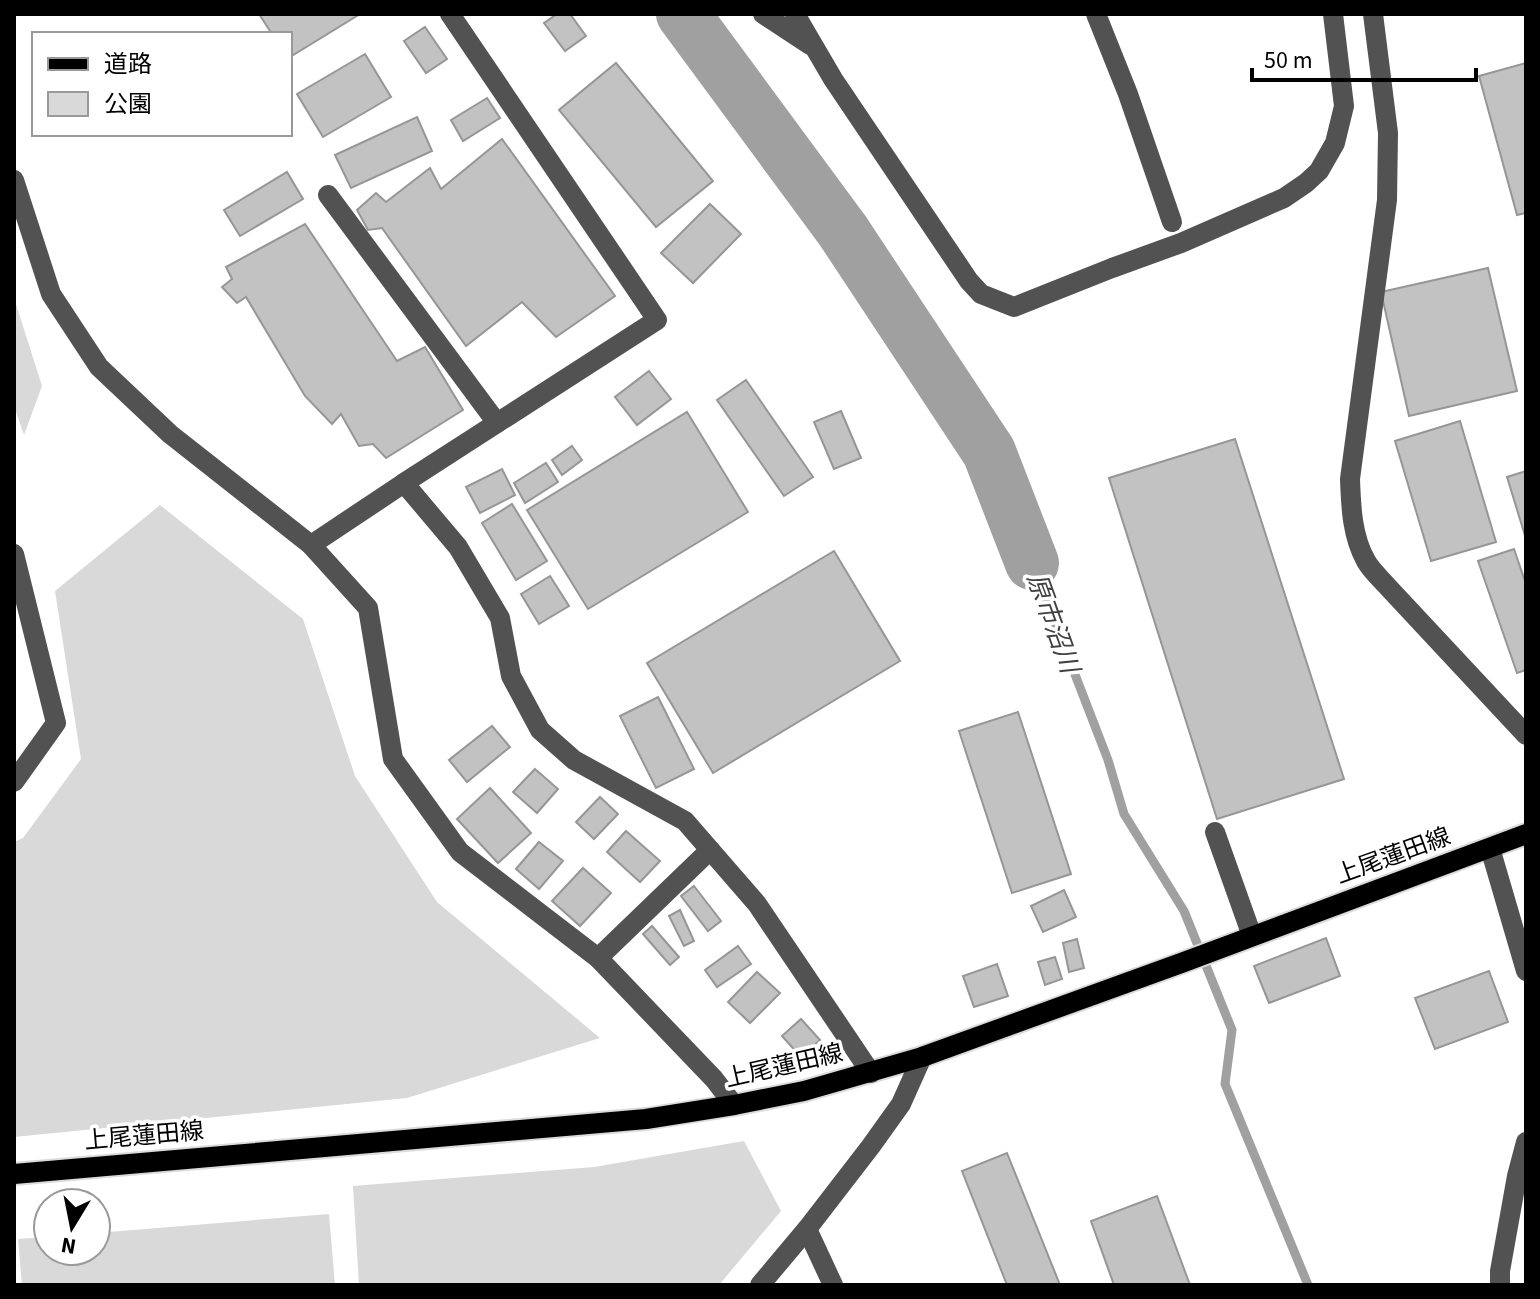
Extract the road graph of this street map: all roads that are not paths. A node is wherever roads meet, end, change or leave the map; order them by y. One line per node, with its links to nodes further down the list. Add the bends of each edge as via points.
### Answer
1 (450, 14): 11 (street, via 657,320)
2 (763, 14): 7 (street)
3 (795, 14): 7 (street)
4 (1096, 14): 10 (street)
5 (1333, 14): 7 (street, via 1344,106 1335,143 1306,183 1284,198 1181,243 1014,307 981,294 969,281)
6 (1373, 14): 15 (street, via 1388,133 1387,200 1350,479 1356,537 1367,563)
7 (815, 49)
8 (14, 180): 13 (street, via 51,294 99,367 170,434)
9 (328, 195): 11 (street)
10 (1172, 222)
11 (497, 423): 12 (street)
12 (404, 483): 13 (street); 20 (street, via 458,547 500,618 511,676 540,730 574,760 685,821)
13 (311, 545): 22 (street, via 368,608 393,759 460,852)
14 (14, 554): 16 (street, via 56,723)
15 (1526, 735)
16 (14, 782)
17 (1215, 832): 21 (street)
18 (1526, 834): 19 (main road, 上尾蓮田線)
19 (1490, 848): 21 (main road, 上尾蓮田線); 23 (street)
20 (710, 850): 22 (street); 25 (street, via 757,904)
21 (1252, 936): 24 (main road, 上尾蓮田線)
22 (598, 958): 26 (street)
23 (1526, 971)
24 (922, 1057): 25 (main road, 上尾蓮田線); 29 (street, via 901,1104)
25 (871, 1073): 26 (main road, 上尾蓮田線)
26 (734, 1105): 28 (main road, 上尾蓮田線, via 646,1119)
27 (1526, 1142): 32 (street)
28 (14, 1174)
29 (807, 1229): 30 (street); 31 (street)
30 (760, 1285)
31 (833, 1285)
32 (1500, 1285)

